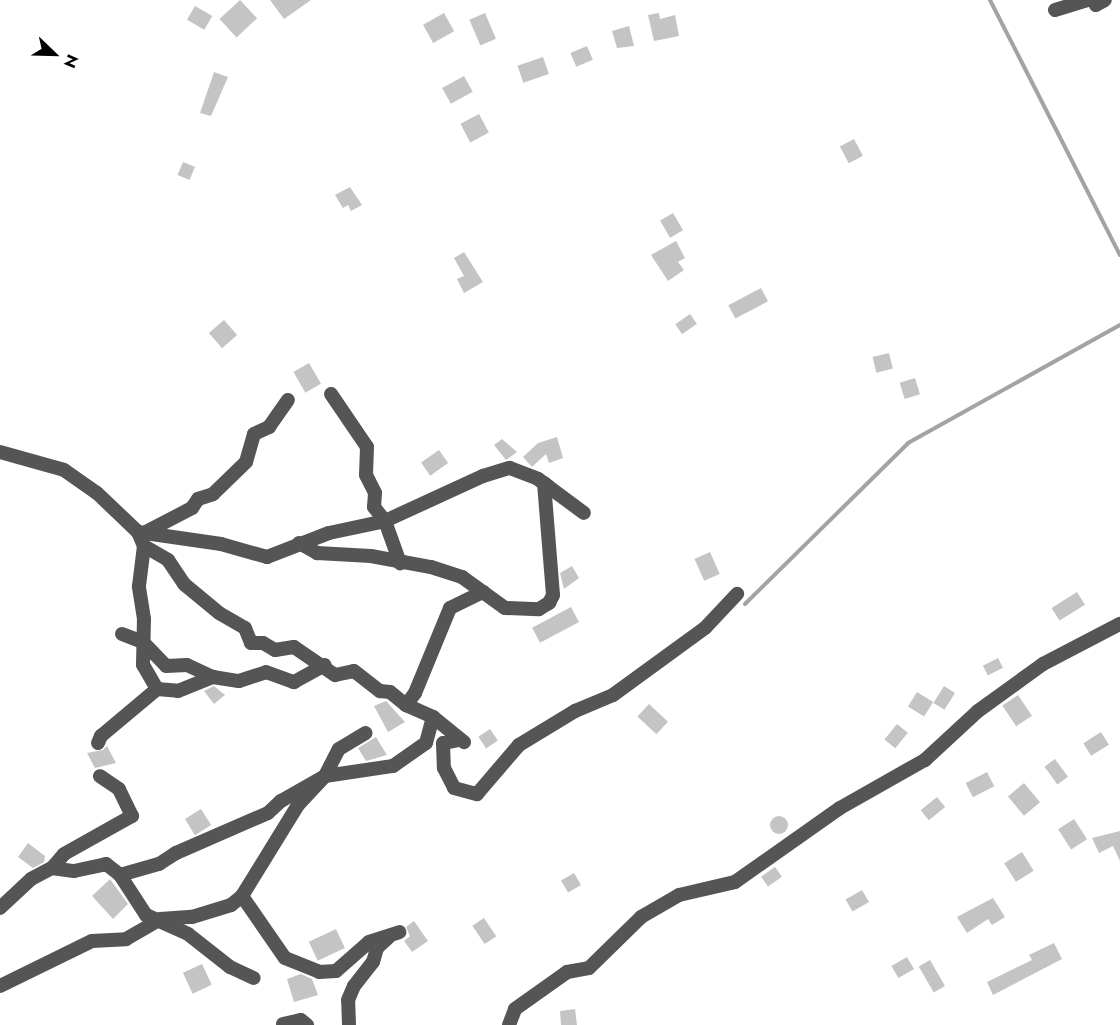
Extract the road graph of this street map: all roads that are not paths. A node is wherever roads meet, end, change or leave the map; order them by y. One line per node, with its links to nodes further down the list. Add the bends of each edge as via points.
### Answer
1 (1087, 0): 4 (street)
2 (1095, 0): 3 (street, via 1096,5)
3 (1105, 0)
4 (1055, 10)
5 (332, 394): 8 (street, via 367,447 366,475 375,493 374,507)
6 (288, 400): 9 (street, via 269,427 254,434 246,462 213,494 198,498 192,508)
7 (0, 452): 9 (street, via 64,470 97,493)
8 (385, 521): 10 (street); 11 (street); 12 (street, via 473,480 510,468 544,483 553,595 549,603 529,610 505,608)
9 (142, 537): 10 (street, via 221,544 267,557); 16 (street, via 139,586); 17 (street, via 168,561 184,584 219,613 245,628 251,643 263,643 275,650 294,646)
10 (299, 543): 11 (street, via 317,553 371,556)
11 (400, 563): 12 (street, via 462,577)
12 (483, 592): 20 (street, via 450,608 416,693)
13 (737, 594): 25 (street, via 705,628 613,695 575,711 519,745 477,794 454,788 444,768)
14 (1120, 624): 38 (street, via 1059,653 978,711 925,760 840,808 735,882 679,895 640,917 589,968 567,972 514,1009)
15 (122, 633): 16 (street)
16 (143, 642): 18 (street, via 166,666 186,665); 19 (street, via 144,666)
17 (324, 665): 18 (street, via 294,682 266,672 239,681); 20 (street, via 335,675 354,671)
18 (213, 677): 19 (street, via 178,691)
19 (157, 689): 23 (street, via 101,736)
20 (406, 705): 21 (street)
21 (433, 717): 24 (street); 25 (street, via 462,742)
22 (366, 733): 27 (street, via 339,749)
23 (98, 743)
24 (426, 743): 25 (street); 27 (street, via 393,766)
25 (443, 743)
26 (100, 776): 28 (street, via 119,789 132,816 64,854)
27 (325, 776): 29 (street, via 268,813 176,852 159,864); 30 (street, via 298,805)
28 (52, 868): 29 (street, via 74,871 106,864); 31 (street, via 31,879)
29 (120, 875): 32 (street, via 146,915)
30 (242, 896): 32 (street, via 221,908); 37 (street, via 285,958 319,972 336,971 369,942 395,934 377,948 373,962 354,986 348,1000)
31 (0, 908)
32 (160, 919): 33 (street, via 188,934 230,967); 34 (street, via 126,939 92,941 70,950)
33 (254, 978)
34 (0, 986)
35 (283, 1023): 36 (street, via 301,1020)
36 (307, 1025)
37 (349, 1025)
38 (509, 1025)

